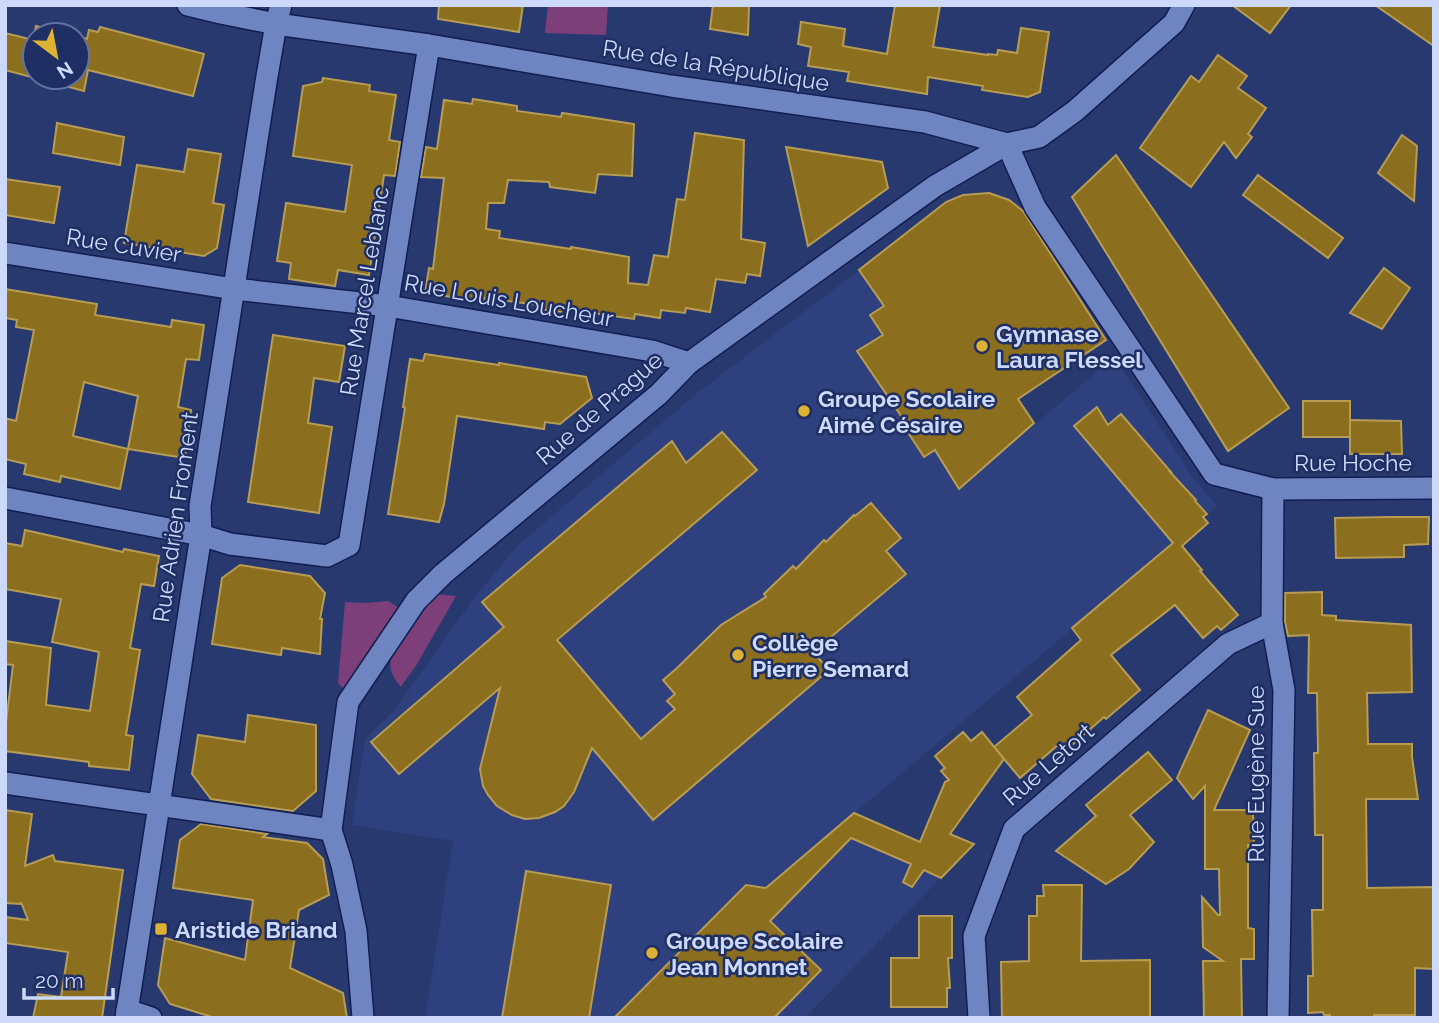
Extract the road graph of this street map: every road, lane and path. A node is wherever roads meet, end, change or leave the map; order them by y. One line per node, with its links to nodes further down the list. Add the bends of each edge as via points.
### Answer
1 (188, 5): 3 (street, Rue de la République, via 221,13)
2 (1184, 5): 5 (street, Rue de la République, via 1174,23 1074,111 1039,137)
3 (279, 15): 4 (street, Rue de la République); 7 (street, Rue Adrien Froment)
4 (429, 45): 5 (street, Rue de la République, via 925,122); 8 (street, Rue Marcel Leblanc)
5 (1007, 144): 9 (street, Rue de Prague, via 935,186); 11 (street, Rue Hoche, via 1035,207 1214,474)
6 (5, 253): 7 (street, Rue Cuvier)
7 (234, 289): 8 (street, Rue Louis Loucheur); 13 (street, Rue Adrien Froment, via 200,506)
8 (388, 306): 9 (street, Rue Louis Loucheur, via 652,351); 13 (street, Rue Marcel Leblanc, via 349,545 327,556 230,544)
9 (689, 363): 17 (street, Rue de Prague, via 659,394 416,601 348,702)
10 (1434, 488): 11 (street, Rue Hoche)
11 (1273, 489): 14 (street, Rue Eugène Sue)
12 (5, 498): 13 (street)
13 (201, 535): 16 (street, Rue Adrien Froment)
14 (1272, 623): 21 (street, Rue Letort, via 1228,644 1014,829 974,936); 22 (street, Rue Eugène Sue, via 1284,690)
15 (5, 783): 16 (street)
16 (160, 804): 17 (street); 18 (street, Rue Adrien Froment)
17 (331, 830): 20 (street, via 356,931)
18 (126, 1014): 19 (street)
19 (151, 1018)
20 (363, 1018)
21 (979, 1018)
22 (1278, 1018)

